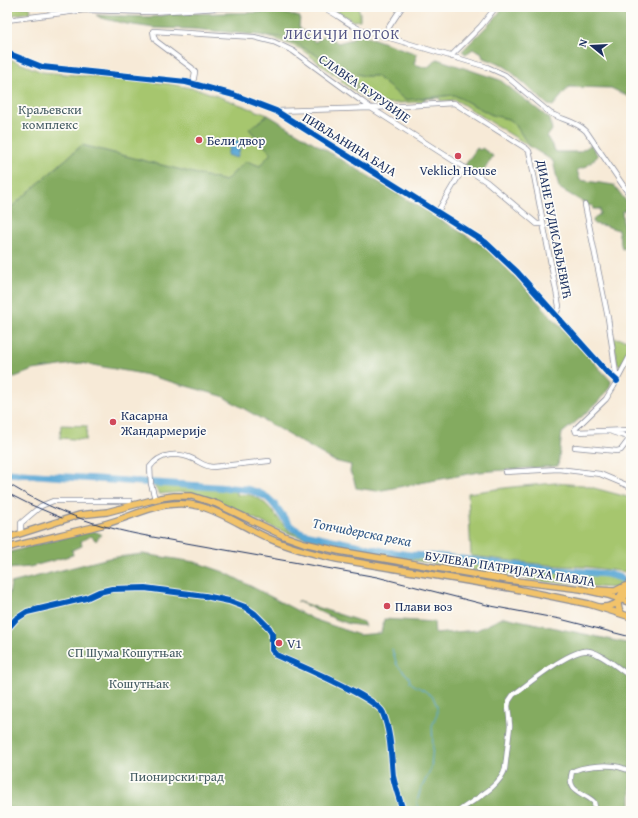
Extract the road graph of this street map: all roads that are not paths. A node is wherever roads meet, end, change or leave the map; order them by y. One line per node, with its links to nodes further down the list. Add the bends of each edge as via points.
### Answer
1 (234, 7): 5 (street, via 151,12 85,10)
2 (321, 7): 6 (street, via 352,26)
3 (402, 7): 6 (street)
4 (496, 7): 8 (street, via 482,26)
5 (7, 20)
6 (383, 36): 8 (street)
7 (7, 52): 9 (street, ПИВЉАНИНА БАЈА, via 42,67)
8 (452, 57): 13 (street, via 500,72 550,113 582,126)
9 (192, 83): 10 (street, СЛАВКА ЋУРУВИЈЕ, via 193,69 156,41 153,31 254,37 274,42 299,54); 11 (street, ПИВЉАНИНА БАЈА)
10 (371, 108): 11 (street, ДИАНЕ БУДИСАВЉЕВИЋ); 12 (street, СЛАВКА ЋУРУВИЈЕ); 16 (street, ДИАНЕ БУДИСАВЉЕВИЋ, via 455,103 523,146 530,154)
11 (276, 111): 15 (street, ПИВЉАНИНА БАЈА)
12 (464, 167): 15 (street); 16 (street, СЛАВКА ЋУРУВИЈЕ, via 537,224)
13 (631, 196)
14 (584, 205): 19 (street, via 608,318)
15 (438, 211): 17 (street, ПИВЉАНИНА БАЈА, via 488,244 518,272)
16 (543, 224): 17 (street, ДИАНЕ БУДИСАВЉЕВИЋ, via 559,306)
17 (556, 315): 19 (street, ПИВЉАНИНА БАЈА)
18 (631, 354): 19 (street)
19 (617, 380): 20 (street, via 606,398 575,428 576,432)
20 (609, 430): 21 (street); 22 (street)
21 (631, 430)
22 (631, 438): 23 (street, via 618,451)
23 (575, 447)
24 (269, 461): 27 (street, via 213,468 185,456 167,455 158,458 150,467)
25 (505, 472): 26 (street, via 558,469 600,474)
26 (631, 487)
27 (155, 499): 29 (main road, БУЛЕВАР ПАТРИЈАРХА ПАВЛА, via 107,512 72,517); 33 (main road, БУЛЕВАР ПАТРИЈАРХА ПАВЛА, via 184,496 202,498 284,536 338,551)
28 (130, 501): 29 (street, via 53,501 41,506 21,523)
29 (21, 533): 30 (main road, БУЛЕВАР ПАТРИЈАРХА ПАВЛА)
30 (7, 538)
31 (7, 548): 36 (main road, БУЛЕВАР ПАТРИЈАРХА ПАВЛА, via 103,525 133,513 174,504 190,504 210,510 268,538 337,560 508,588)
32 (629, 585): 33 (main road, via 615,591); 34 (main road)
33 (590, 591): 34 (main road, БУЛЕВАР ПАТРИЈАРХА ПАВЛА)
34 (619, 600): 35 (main road, БУЛЕВАР ПАТРИЈАРХА ПАВЛА); 36 (main road, via 607,607); 37 (main road, via 619,611)
35 (631, 603)
36 (598, 607): 37 (main road, БУЛЕВАР ПАТРИЈАРХА ПАВЛА)
37 (622, 615): 38 (main road, БУЛЕВАР ПАТРИЈАРХА ПАВЛА)
38 (631, 617)
39 (7, 629): 42 (street, via 27,612 112,589 171,591 220,599 245,607 269,628 272,634 272,650 276,655 343,685 381,710 389,737 393,777)
40 (631, 677): 43 (street, via 600,655 584,650 560,662 513,695 508,706 510,730 503,775 495,784)
41 (631, 771): 44 (street, via 618,766 604,766 577,769 572,772 573,786 580,794 594,802)
42 (403, 811)
43 (458, 811)
44 (593, 811)

